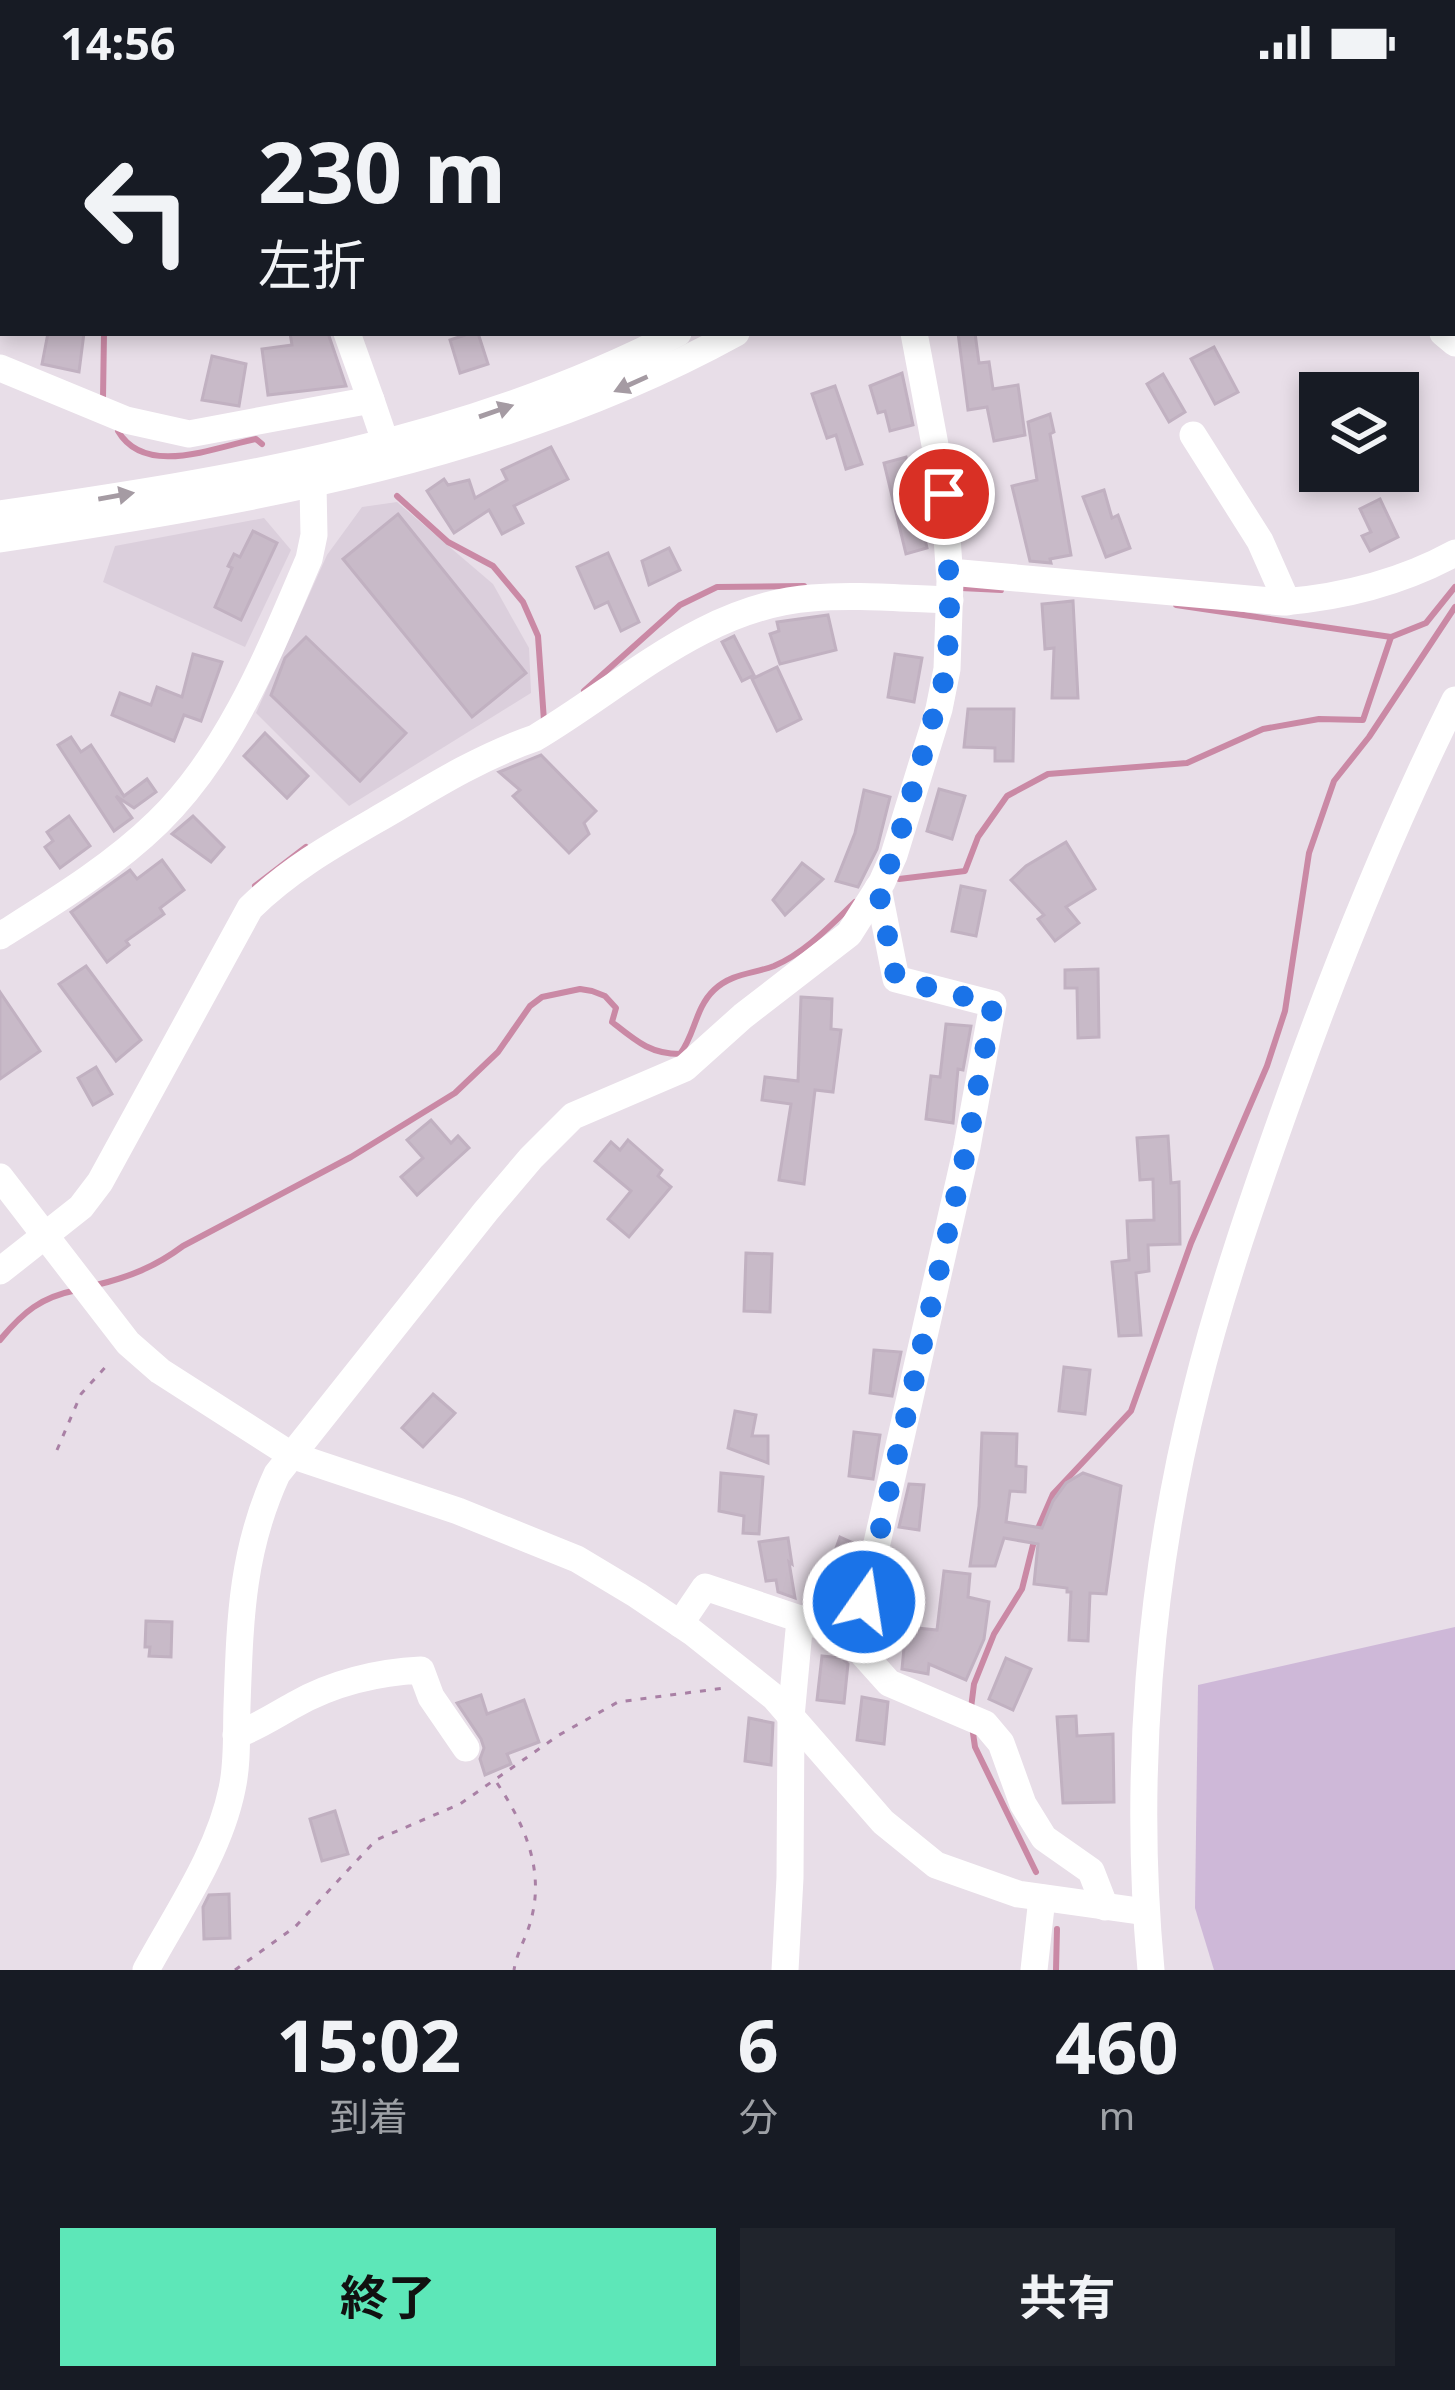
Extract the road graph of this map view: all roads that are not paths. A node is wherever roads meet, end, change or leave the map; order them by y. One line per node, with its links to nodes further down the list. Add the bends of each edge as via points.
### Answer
1 (348, 336): 6 (street)
2 (672, 336): 8 (street, one-way to 2, via 574,384)
3 (730, 336): 9 (street, one-way to 9, via 537,422)
4 (915, 336): 13 (street, via 938,454)
5 (0, 368): 6 (street, via 125,419 189,434)
6 (371, 400): 8 (street)
7 (1193, 435): 14 (street, via 1260,541)
8 (386, 444): 10 (street, one-way to 8)
9 (313, 485): 11 (street); 17 (street, via 309,559 240,709 188,790 126,851)
10 (0, 514)
11 (0, 539)
12 (1455, 554): 14 (street, via 1326,598)
13 (950, 587): 14 (street); 16 (street, via 939,710); 19 (street, via 811,598 730,616 535,738 286,872 250,908 100,1182 81,1208)
14 (1287, 602)
15 (1455, 700): 30 (street, via 1323,1002 1241,1232 1195,1393 1158,1584)
16 (878, 888): 21 (street, via 849,934 685,1068 573,1116 486,1211); 24 (street, via 896,979 993,1004)
17 (0, 936)
18 (0, 1177): 19 (street)
19 (40, 1232): 20 (street); 21 (street, via 128,1343)
20 (0, 1271)
21 (291, 1455): 23 (street, via 577,1559); 26 (street, via 259,1510 249,1546)
22 (800, 1619): 23 (street, via 705,1587); 24 (street); 25 (street)
23 (680, 1624): 25 (street)
24 (854, 1644): 29 (street, via 889,1683 985,1724 1044,1838 1091,1871)
25 (791, 1717): 28 (street, via 884,1822 936,1865); 32 (street)
26 (236, 1735): 27 (street, via 349,1682 421,1670); 31 (street, via 223,1822)
27 (466, 1748)
28 (1042, 1898): 29 (street); 33 (street)
29 (1105, 1907): 30 (street)
30 (1146, 1912): 34 (street)
31 (146, 1970)
32 (785, 1970)
33 (1034, 1970)
34 (1151, 1970)

